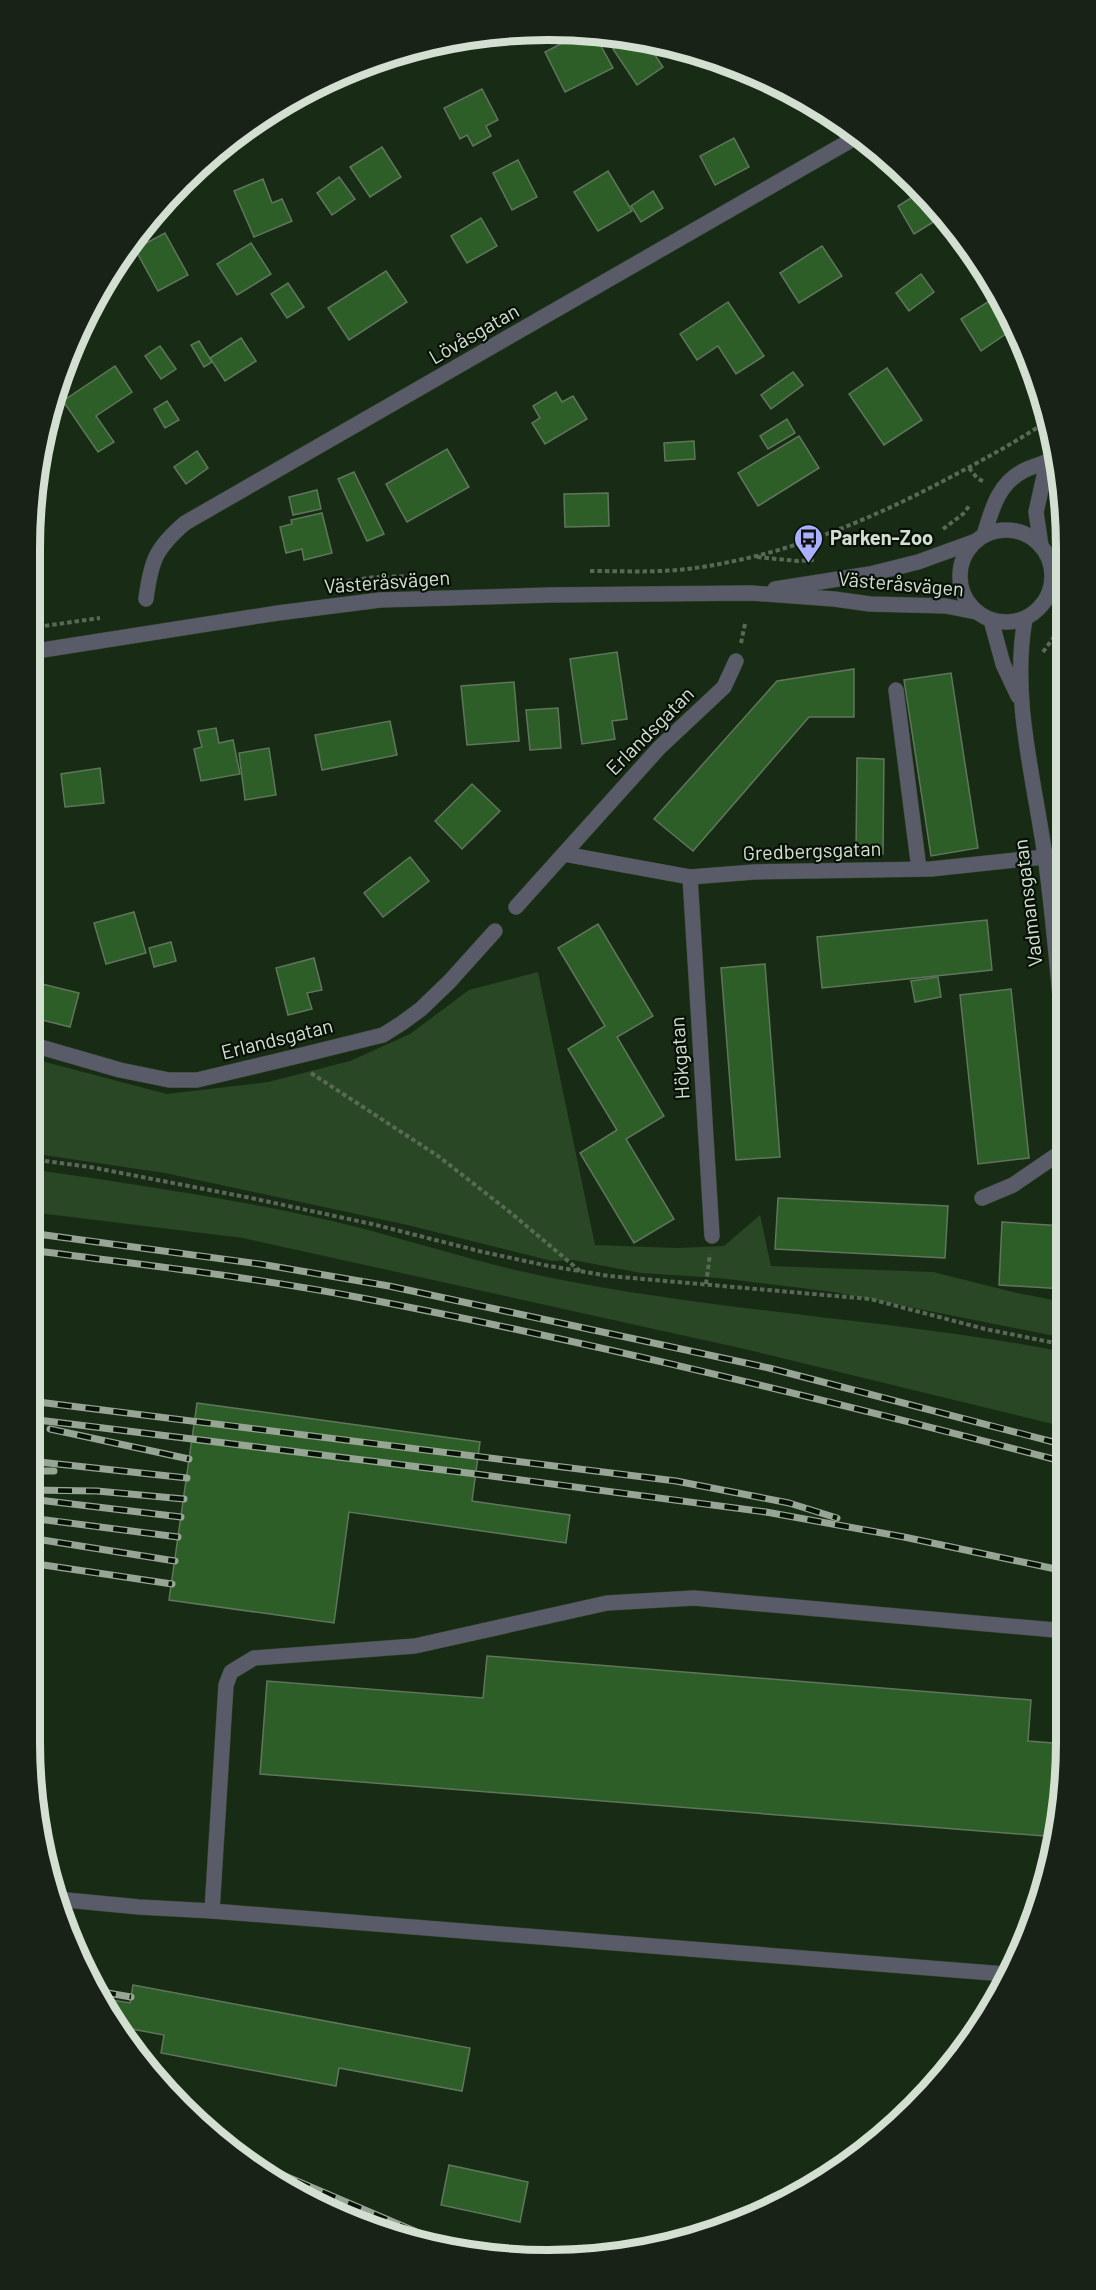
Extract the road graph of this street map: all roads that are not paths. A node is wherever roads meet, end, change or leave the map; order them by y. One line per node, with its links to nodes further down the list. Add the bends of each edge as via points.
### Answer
1 (851, 140): 8 (street, Lövåsgatan, via 185,522 164,541 149,572)
2 (1048, 460): 4 (street, via 1002,487)
3 (1049, 467): 5 (street, via 1036,512)
4 (980, 538): 5 (street, via 1016,531 1033,539); 7 (street, Västeråsvägen, via 918,562); 11 (street, via 965,555 959,576 965,600)
5 (1043, 550): 6 (street); 10 (street, via 1052,579)
6 (1055, 556)
7 (751, 593): 11 (street, Västeråsvägen, via 870,604 946,606); 14 (street, Västeråsvägen, via 381,600)
8 (146, 599)
9 (1055, 602): 10 (street)
10 (1042, 606): 12 (street)
11 (976, 612): 13 (street)
12 (1025, 619): 13 (street, via 1009,623); 17 (street, Vadmansgatan, via 1020,660)
13 (991, 620): 17 (street, Vadmansgatan, via 1003,664)
14 (41, 650)
15 (736, 661): 18 (street, Erlandsgatan, via 724,687 659,748)
16 (896, 690): 21 (street)
17 (1022, 704): 20 (street, Vadmansgatan)
18 (564, 854): 22 (street, Gredbergsgatan); 23 (street, Erlandsgatan)
19 (1055, 856): 20 (street, Gredbergsgatan)
20 (1045, 857): 21 (street, Gredbergsgatan); 25 (street, Vadmansgatan)
21 (919, 869): 22 (street, Gredbergsgatan)
22 (690, 877): 29 (street, Hökgatan)
23 (516, 907)
24 (495, 931): 26 (street, Erlandsgatan, via 421,1009 382,1035 197,1080 169,1080 120,1070)
25 (1055, 945)
26 (41, 1047)
27 (1055, 1156): 28 (street, via 1013,1185)
28 (982, 1198)
29 (712, 1236)
30 (1055, 1630): 32 (street, via 694,1598 607,1603 415,1646 254,1658 231,1672 226,1685)
31 (66, 1900): 32 (street)
32 (213, 1911): 33 (street)
33 (999, 1974)

